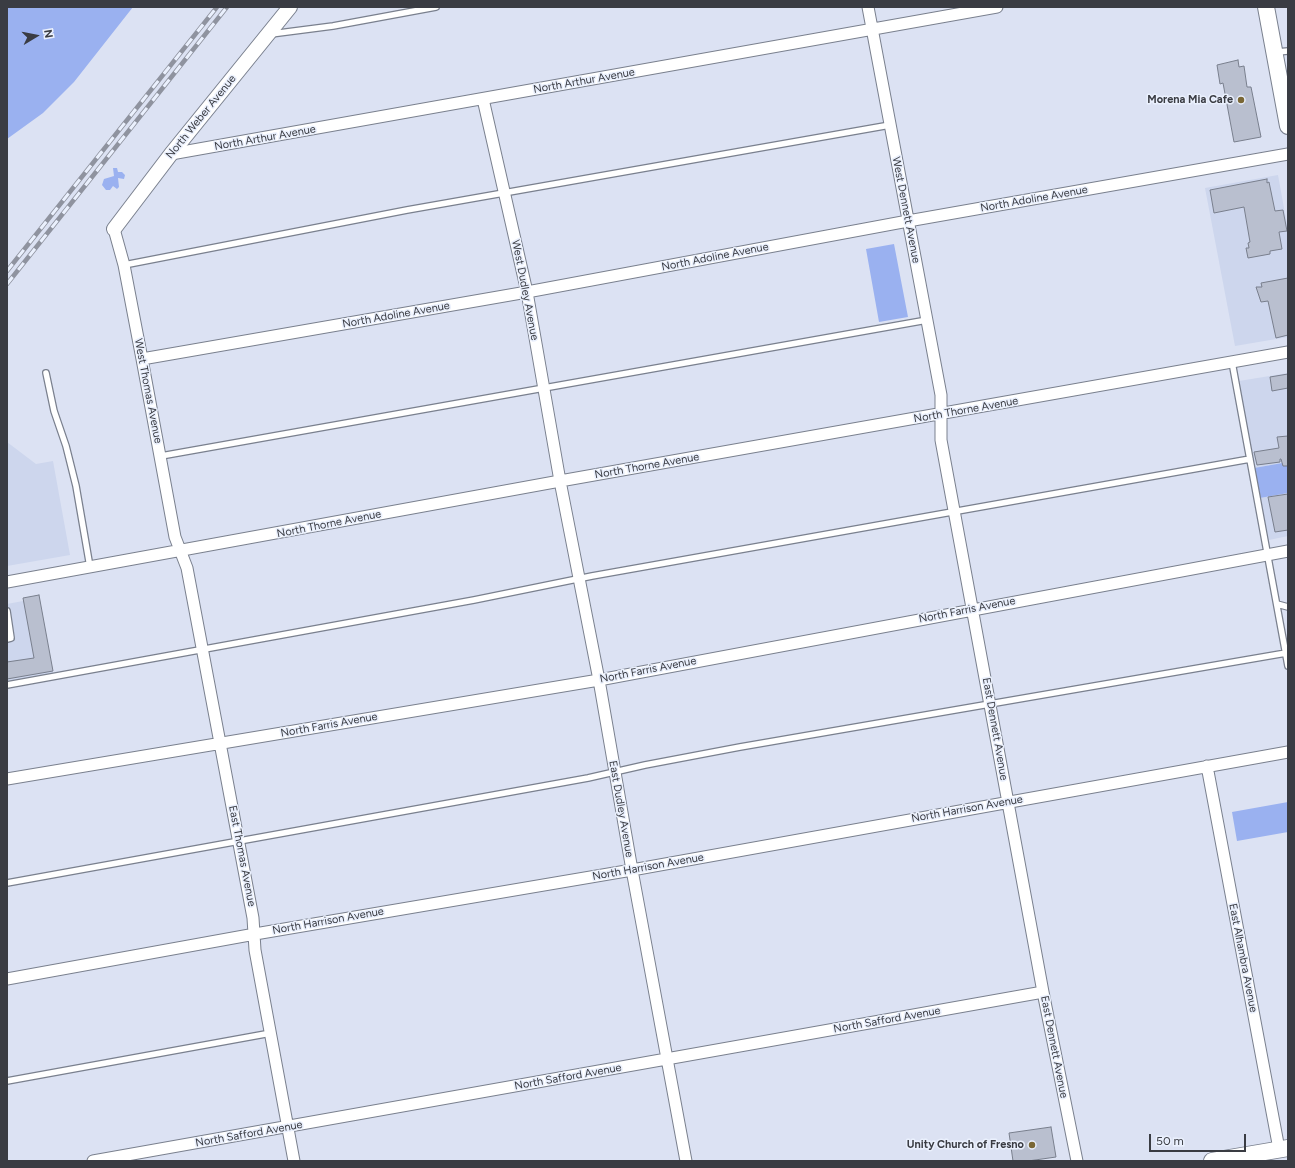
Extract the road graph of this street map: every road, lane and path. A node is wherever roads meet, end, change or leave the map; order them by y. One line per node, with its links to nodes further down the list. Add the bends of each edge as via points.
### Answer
1 (290, 7): 7 (street, North Weber Avenue)
2 (436, 7): 7 (lane)
3 (868, 7): 6 (street, West Dennett Avenue)
4 (997, 7): 6 (street, North Arthur Avenue)
5 (1266, 7): 8 (main road)
6 (872, 29): 9 (street, North Arthur Avenue); 10 (street, West Dennett Avenue)
7 (267, 35): 12 (street, North Weber Avenue)
8 (1281, 52): 11 (main road)
9 (484, 99): 12 (street, North Arthur Avenue); 14 (street, West Dudley Avenue)
10 (890, 125): 14 (lane); 15 (street, West Dennett Avenue)
11 (1288, 126)
12 (171, 154): 16 (street, North Weber Avenue)
13 (1288, 154): 15 (street, North Adoline Avenue)
14 (504, 193): 17 (lane, via 334,223); 18 (street, West Dudley Avenue)
15 (908, 221): 18 (street, North Adoline Avenue); 19 (street, West Dennett Avenue)
16 (114, 229): 17 (street, West Thomas Avenue)
17 (124, 266): 21 (street, West Thomas Avenue)
18 (527, 292): 21 (street, North Adoline Avenue); 24 (street, West Dudley Avenue)
19 (927, 320): 24 (lane); 25 (street, West Dennett Avenue, via 941,395)
20 (1288, 352): 22 (street, North Thorne Avenue)
21 (142, 359): 26 (street, West Thomas Avenue)
22 (1232, 362): 25 (street, North Thorne Avenue); 27 (lane)
23 (46, 373): 33 (lane, via 54,411 76,486)
24 (544, 388): 26 (lane); 28 (street, West Dudley Avenue)
25 (941, 414): 28 (street, North Thorne Avenue); 29 (street, East Dennett Avenue, via 941,440)
26 (161, 456): 31 (street, West Thomas Avenue, via 175,537)
27 (1250, 459): 29 (lane); 32 (lane)
28 (560, 481): 31 (street, North Thorne Avenue); 34 (street, East Dudley Avenue)
29 (954, 512): 34 (lane, via 782,541); 38 (street, East Dennett Avenue)
30 (1288, 551): 32 (street, North Farris Avenue)
31 (181, 552): 33 (street, North Thorne Avenue); 41 (street, East Thomas Avenue, via 187,568)
32 (1267, 554): 36 (lane); 38 (street, North Farris Avenue)
33 (90, 567): 35 (street, North Thorne Avenue)
34 (580, 580): 41 (lane); 44 (street, East Dudley Avenue)
35 (7, 582)
36 (1277, 604): 37 (lane); 42 (lane)
37 (1288, 607)
38 (972, 609): 44 (street, North Farris Avenue); 46 (street, East Dennett Avenue)
39 (7, 611): 40 (lane, via 11,638)
40 (7, 639)
41 (203, 648): 45 (lane); 47 (street, East Thomas Avenue)
42 (1286, 654): 43 (lane); 46 (lane)
43 (1288, 666)
44 (599, 680): 47 (street, North Farris Avenue); 50 (street, East Dudley Avenue)
45 (7, 685)
46 (990, 704): 50 (lane, via 740,747); 52 (street, East Dennett Avenue)
47 (221, 743): 51 (street, North Farris Avenue); 53 (street, East Thomas Avenue)
48 (1288, 752): 49 (street, North Harrison Avenue)
49 (1207, 766): 52 (street, North Harrison Avenue); 63 (street, East Alhambra Avenue)
50 (615, 772): 53 (lane); 54 (street, East Dudley Avenue)
51 (7, 779)
52 (1008, 802): 54 (street, North Harrison Avenue); 58 (street, East Dennett Avenue)
53 (238, 840): 55 (lane); 56 (street, East Thomas Avenue)
54 (632, 870): 56 (street, North Harrison Avenue); 60 (street, East Dudley Avenue)
55 (7, 883)
56 (255, 934): 57 (street, North Harrison Avenue); 59 (street, East Thomas Avenue, via 255,950)
57 (7, 979)
58 (1043, 992): 60 (street, North Safford Avenue); 68 (street, East Dennett Avenue)
59 (271, 1032): 61 (lane); 62 (street, East Thomas Avenue)
60 (666, 1059): 62 (street, North Safford Avenue); 67 (street, East Dudley Avenue)
61 (7, 1081)
62 (288, 1127): 65 (street, North Safford Avenue); 66 (street, East Thomas Avenue)
63 (1283, 1148): 64 (main road)
64 (1230, 1160): 69 (main road)
65 (93, 1161)
66 (294, 1161)
67 (686, 1161)
68 (1077, 1161)
69 (1212, 1161)

